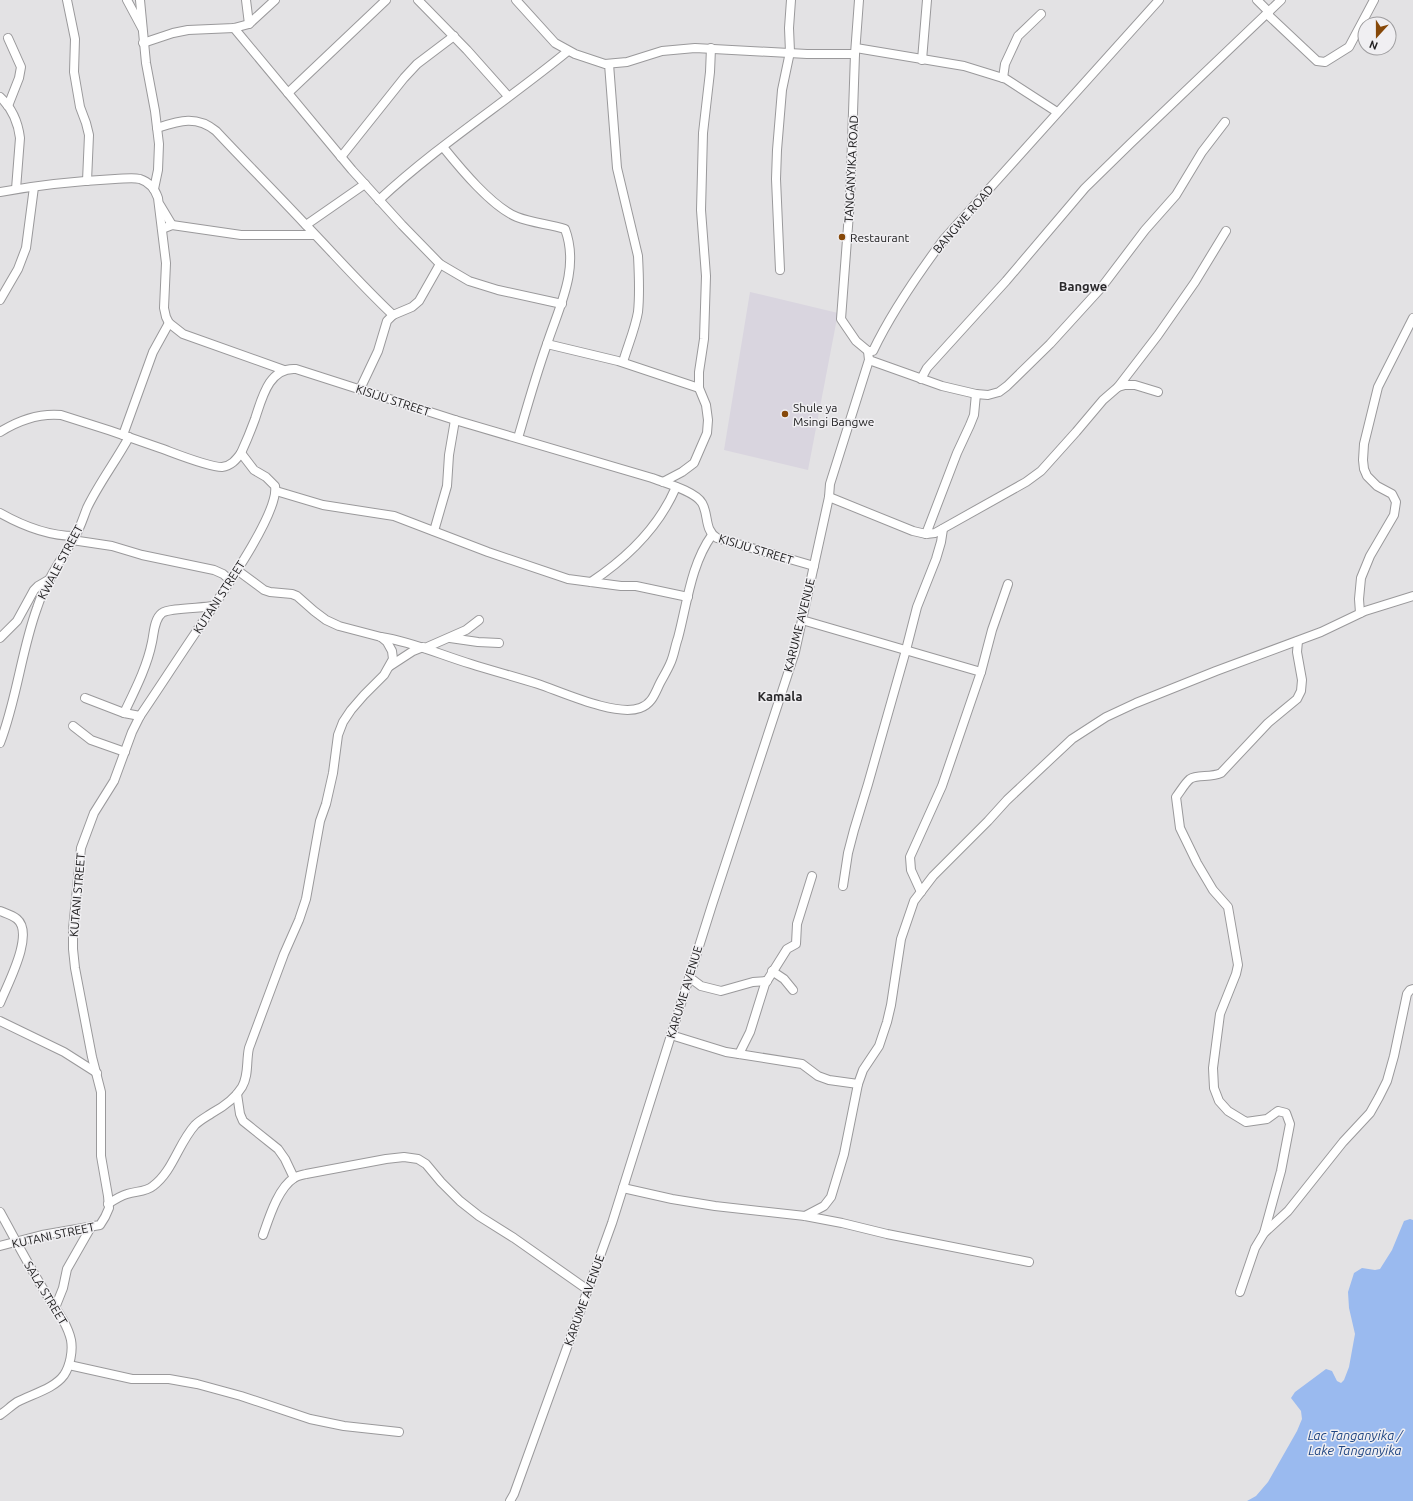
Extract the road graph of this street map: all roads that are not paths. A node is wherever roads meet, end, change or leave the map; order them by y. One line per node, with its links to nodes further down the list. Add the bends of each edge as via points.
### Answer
1 (67, 0): 40 (street, via 75,39 74,72 80,107 89,135)
2 (127, 0): 20 (street)
3 (140, 0): 20 (street)
4 (246, 0): 18 (street)
5 (275, 0): 18 (street)
6 (386, 0): 31 (street)
7 (418, 0): 21 (street)
8 (516, 0): 25 (street, via 555,43)
9 (791, 0): 27 (street)
10 (859, 0): 26 (street, TANGANYIKA ROAD)
11 (926, 0): 28 (street)
12 (1159, 0): 35 (street, BANGWE ROAD)
13 (1257, 0): 16 (street)
14 (1281, 0): 16 (street)
15 (1374, 0): 16 (street, via 1349,47 1325,62 1317,61)
16 (1268, 13): 65 (street, via 1085,188 1001,287 926,368)
17 (1041, 14): 30 (street, via 1018,36 1005,64)
18 (249, 24): 19 (street)
19 (234, 28): 23 (street, via 188,30); 31 (street)
20 (142, 29): 23 (street)
21 (454, 36): 32 (street); 39 (street, via 417,64)
22 (8, 38): 34 (street, via 21,67)
23 (144, 43): 37 (street)
24 (711, 48): 27 (street); 29 (street, via 662,51 628,62); 67 (street, via 703,133 701,210 706,276)
25 (568, 51): 29 (street); 32 (street)
26 (856, 51): 27 (street, via 831,54); 28 (street); 61 (street, TANGANYIKA ROAD, via 850,200 841,319 856,341)
27 (790, 52): 54 (street, via 782,90 777,150)
28 (922, 60): 30 (street, via 964,66)
29 (609, 64): 63 (street, via 617,168 639,268 638,312)
30 (1003, 78): 35 (street)
31 (288, 93): 39 (street)
32 (508, 96): 38 (street)
33 (0, 97): 34 (street)
34 (8, 106): 43 (street, via 15,117 20,138)
35 (1057, 112): 61 (street, BANGWE ROAD, via 944,239 924,266 873,350)
36 (1225, 122): 70 (street, via 1202,152 1176,195 1089,302 1007,386 988,395)
37 (157, 128): 44 (street, via 159,154); 48 (street, via 187,120 209,125)
38 (442, 147): 46 (street); 56 (street, via 480,190 515,216 565,229 571,250)
39 (341, 157): 41 (street)
40 (87, 181): 42 (street); 44 (street, via 132,178 150,184)
41 (365, 184): 46 (street); 48 (street)
42 (34, 187): 43 (street); 55 (street, via 26,248 18,269)
43 (16, 189): 45 (street)
44 (154, 189): 47 (street)
45 (0, 192)
46 (379, 200): 53 (street)
47 (160, 205): 49 (street); 50 (street)
48 (306, 224): 52 (street)
49 (172, 225): 50 (street); 52 (street, via 241,235)
50 (162, 229): 59 (street, via 166,263 164,308)
51 (1226, 231): 66 (street, via 1158,336)
52 (314, 235): 57 (street)
53 (440, 264): 56 (street, via 469,281); 57 (street, via 419,301)
54 (780, 270)
55 (0, 300)
56 (562, 304): 60 (street)
57 (393, 315): 68 (street, via 388,321 378,351)
58 (1413, 318): 95 (street, via 1378,387 1364,444 1362,460 1367,476 1377,486 1392,494 1396,502 1394,515 1372,551 1361,578)
59 (169, 323): 64 (street, KISIJU STREET, via 183,334); 73 (street, KWALE STREET, via 153,352)
60 (547, 344): 63 (street); 74 (street)
61 (868, 351): 62 (street)
62 (869, 360): 65 (street); 79 (street, KARUME AVENUE, via 830,484)
63 (623, 362): 67 (street)
64 (284, 370): 68 (street, KISIJU STREET, via 296,369); 75 (street, via 270,381)
65 (921, 379): 70 (street)
66 (1118, 387): 69 (street, via 1134,384); 81 (street, via 1103,400 1041,471)
67 (699, 388): 76 (street, via 706,405 708,420 703,445 694,463)
68 (360, 389): 71 (street, KISIJU STREET)
69 (1158, 392)
70 (976, 394): 83 (street, via 974,415)
71 (455, 420): 74 (street, KISIJU STREET); 82 (street, via 447,486)
72 (0, 432): 73 (street, via 23,420 50,414 61,415)
73 (126, 436): 75 (street, via 220,467 228,466); 85 (street, KWALE STREET)
74 (518, 438): 76 (street, KISIJU STREET)
75 (241, 453): 78 (street, via 254,470 275,486)
76 (663, 482): 77 (street, KISIJU STREET)
77 (676, 487): 84 (street, KISIJU STREET, via 702,503); 90 (street, via 664,512 649,531 619,562)
78 (276, 491): 82 (street, via 323,505 394,516); 87 (street, KUTANI STREET, via 261,528)
79 (829, 497): 83 (street); 86 (street, KARUME AVENUE)
80 (0, 513): 85 (street, via 23,525)
81 (943, 529): 83 (street); 104 (street, via 936,559 917,607)
82 (434, 531): 90 (street, via 555,575)
83 (926, 534)
84 (712, 535): 86 (street, KISIJU STREET); 93 (street, via 697,564)
85 (74, 538): 88 (street, KWALE STREET); 89 (street, via 214,570)
86 (814, 566): 97 (street, KARUME AVENUE)
87 (237, 570): 89 (street, KUTANI STREET); 98 (street, via 264,590 296,596 326,620)
88 (50, 579): 99 (street, via 34,590 17,621); 111 (street, KWALE STREET, via 33,619 18,684)
89 (230, 580): 94 (street, KUTANI STREET)
90 (592, 582): 93 (street, via 636,586)
91 (1008, 584): 106 (street)
92 (1413, 596): 95 (street)
93 (688, 597): 103 (street, via 671,663 650,702 639,708 628,710 601,705)
94 (214, 606): 108 (street, via 161,614 156,622 146,666); 109 (street, KUTANI STREET)
95 (1360, 613): 101 (street)
96 (479, 620): 100 (street)
97 (802, 620): 104 (street); 118 (street, KARUME AVENUE, via 795,652)
98 (377, 636): 103 (street); 105 (street, via 387,642 392,651 393,659)
99 (0, 638)
100 (450, 638): 102 (street); 103 (street)
101 (1298, 641): 115 (street, via 1136,703 1072,739 1007,800 933,876); 135 (street, via 1302,680 1297,699 1268,723 1221,773 1211,777 1190,779 1176,797 1180,828 1213,890 1228,907 1238,965 1220,1014 1213,1068 1214,1088 1219,1101 1228,1111 1246,1122 1267,1119 1278,1111 1286,1113 1290,1124 1281,1171)
102 (499, 643)
103 (424, 648): 105 (street, via 413,651)
104 (906, 650): 106 (street); 114 (street, via 852,835)
105 (390, 666): 128 (street, via 352,710 338,735 306,899 249,1048 247,1074)
106 (981, 672): 115 (street, via 942,786 910,857 911,870)
107 (85, 698): 108 (street)
108 (124, 713): 109 (street)
109 (140, 716): 112 (street, KUTANI STREET)
110 (73, 726): 112 (street, via 91,740)
111 (0, 743)
112 (125, 752): 126 (street, KUTANI STREET, via 114,781 94,813 81,848 74,910 73,949)
113 (812, 876): 117 (street, via 797,924 796,944 787,949)
114 (843, 886)
115 (921, 892): 127 (street, via 914,902 901,939 891,1005 879,1046 863,1070)
116 (0, 911): 122 (street, via 17,919 24,933 23,944)
117 (772, 971): 119 (street); 121 (street, via 784,979)
118 (689, 976): 119 (street, via 701,986 721,991); 124 (street, KARUME AVENUE)
119 (766, 981): 125 (street, via 750,1032)
120 (1413, 989): 135 (street, via 1407,994 1387,1081 1370,1113 1343,1142 1288,1211)
121 (793, 990)
122 (0, 1003)
123 (0, 1022): 126 (street, via 64,1052)
124 (671, 1035): 125 (street); 130 (street, KARUME AVENUE)
125 (739, 1054): 127 (street, via 802,1064 818,1076 829,1080)
126 (97, 1074): 131 (street, KUTANI STREET, via 102,1104 101,1156)
127 (858, 1084): 133 (street, via 832,1197 824,1206)
128 (237, 1094): 129 (street, via 243,1120 278,1149); 131 (street, via 193,1127 172,1163 153,1187 126,1194)
129 (294, 1178): 136 (street, via 279,1196); 140 (street, via 311,1172 386,1159 418,1159 426,1164 460,1201 479,1216)
130 (623, 1188): 133 (street, via 703,1204); 140 (street, KARUME AVENUE)
131 (108, 1204): 134 (street, KUTANI STREET, via 100,1225)
132 (0, 1212): 137 (street, SALA STREET)
133 (805, 1216): 139 (street)
134 (91, 1227): 137 (street, KUTANI STREET); 142 (street, via 67,1269)
135 (1264, 1233): 141 (street, via 1255,1248)
136 (262, 1235)
137 (17, 1242): 138 (street, KUTANI STREET); 142 (street, SALA STREET)
138 (0, 1246)
139 (1029, 1262)
140 (588, 1290): 146 (street, KARUME AVENUE)
141 (1240, 1292)
142 (55, 1308): 143 (street, SALA STREET, via 71,1340)
143 (69, 1365): 144 (street, via 64,1375 47,1388 17,1402); 145 (street, via 132,1379 169,1379 197,1384 310,1419 344,1426)
144 (0, 1415)
145 (399, 1432)
146 (510, 1501)

